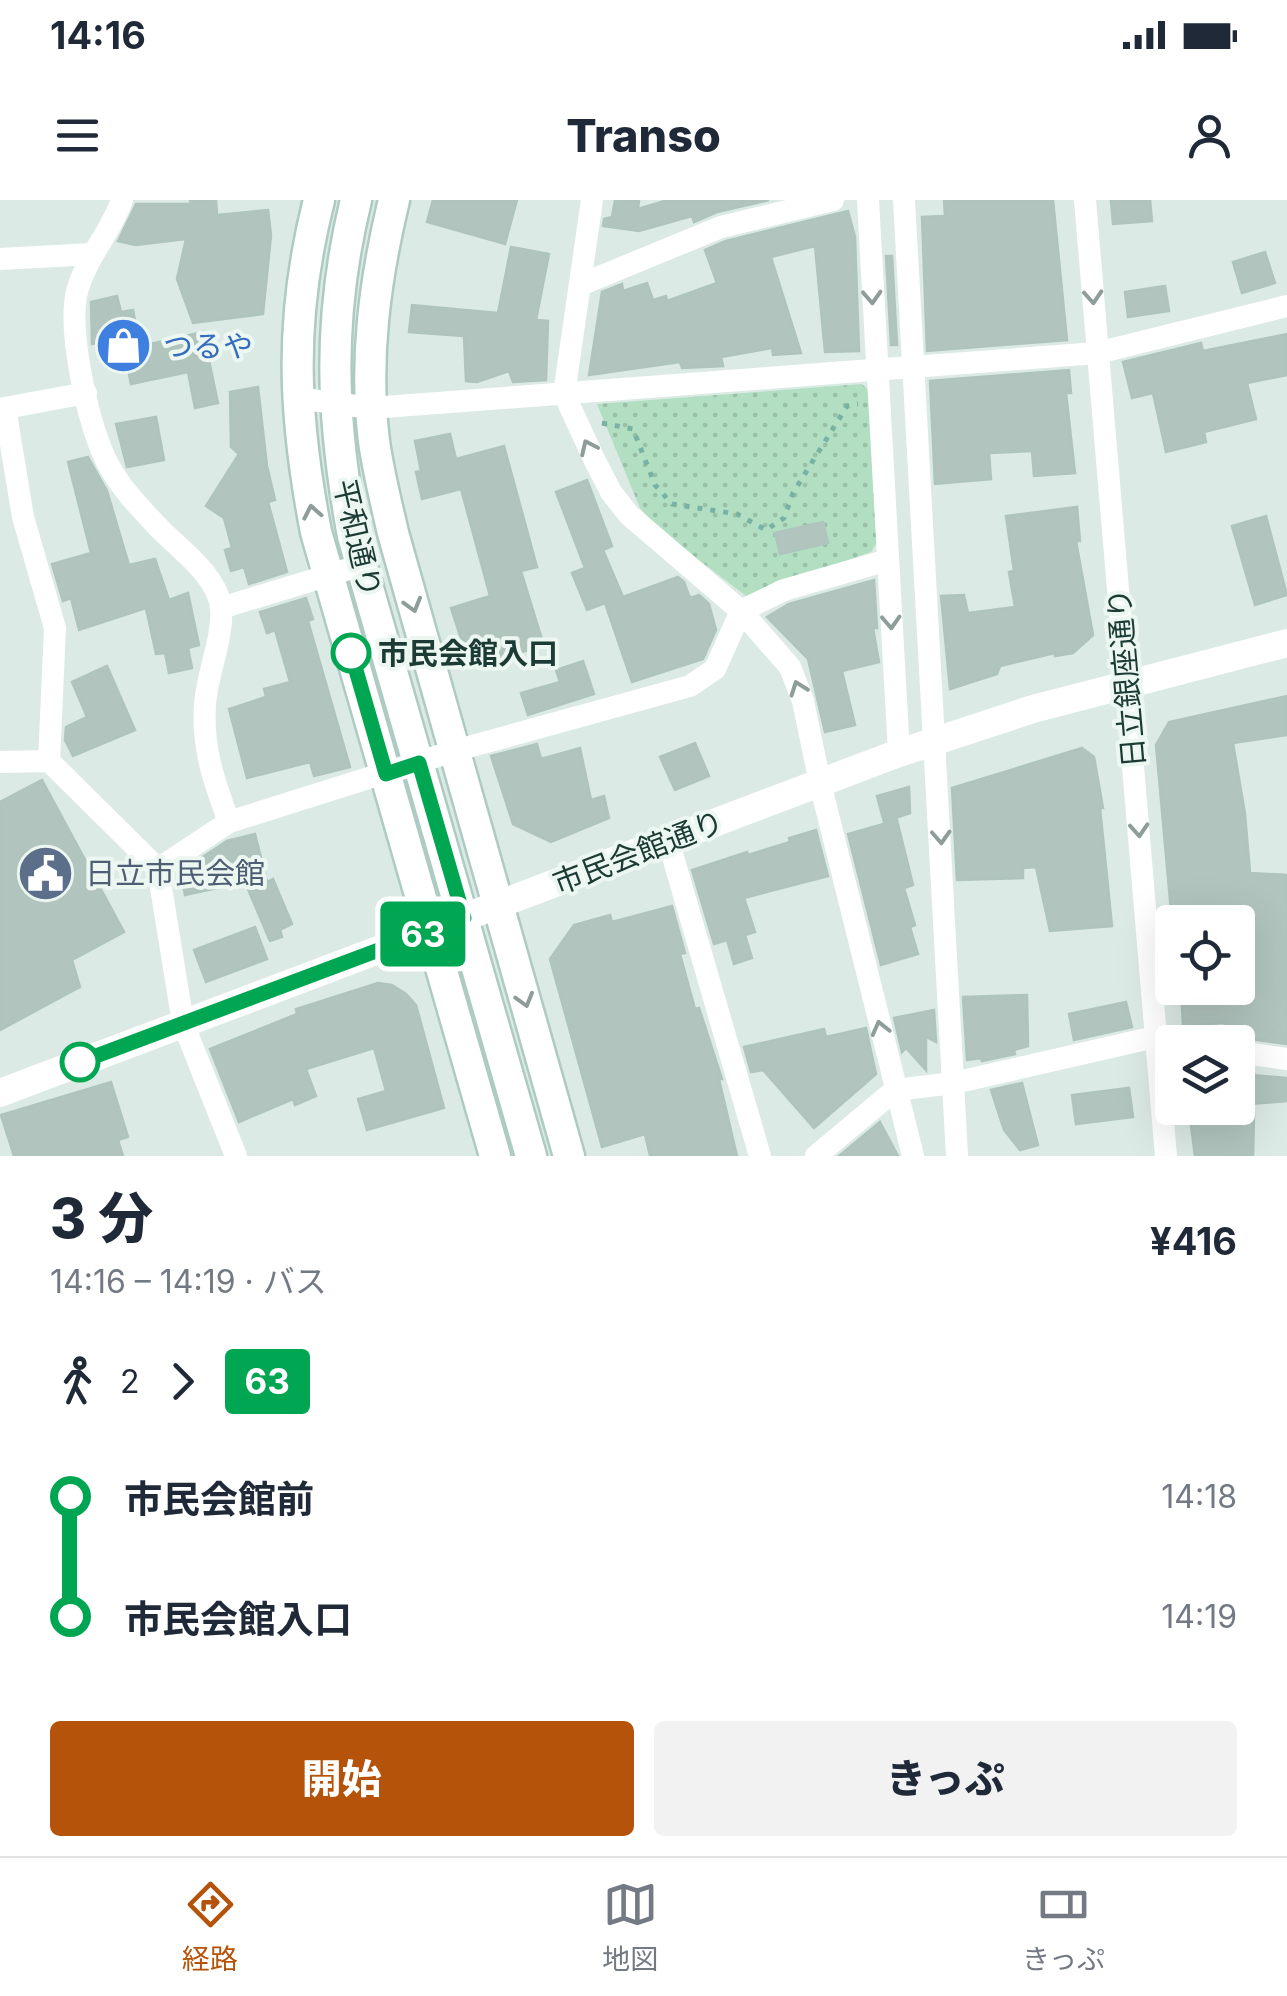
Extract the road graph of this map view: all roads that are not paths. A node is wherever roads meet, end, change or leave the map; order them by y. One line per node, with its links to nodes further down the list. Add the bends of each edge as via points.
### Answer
1 (122, 200): 10 (street)
2 (318, 200): 19 (main road, via 296,341)
3 (356, 200): 20 (main road, 平和通り, via 339,292)
4 (394, 200): 22 (main road, via 374,296)
5 (592, 200): 12 (street)
6 (833, 200): 12 (street, via 721,227)
7 (868, 200): 16 (street, one-way to 16)
8 (904, 200): 15 (street)
9 (1086, 200): 14 (street, 日立銀座通り, one-way to 14)
10 (92, 254): 11 (street); 17 (street, via 72,312)
11 (0, 259)
12 (580, 285): 18 (street)
13 (1287, 306): 14 (street)
14 (1097, 353): 15 (street); 29 (street, 日立銀座通り)
15 (914, 366): 16 (street); 30 (street)
16 (876, 370): 18 (street); 23 (street)
17 (86, 393): 21 (street); 26 (street, via 104,456 122,486 213,584)
18 (564, 394): 22 (street); 27 (street, one-way to 18, via 629,516)
19 (296, 398): 20 (street); 25 (main road, one-way to 19, via 307,486)
20 (334, 403): 22 (street); 24 (main road, 平和通り)
21 (2, 408): 33 (street, via 54,628)
22 (371, 408): 31 (main road, one-way to 31, via 393,533)
23 (888, 560): 27 (street, via 784,590); 32 (street, one-way to 32)
24 (362, 564): 25 (street); 35 (main road, 平和通り)
25 (329, 576): 26 (street); 36 (main road)
26 (221, 608): 38 (street, via 205,704 207,761)
27 (742, 611): 31 (street, via 715,669 690,686); 37 (street, one-way to 27, via 790,667)
28 (1287, 643): 29 (street, 市民会館通り)
29 (1128, 684): 30 (street, 市民会館通り); 45 (street, 日立銀座通り, one-way to 45)
30 (936, 740): 32 (street, 市民会館通り); 49 (street, one-way to 49)
31 (454, 751): 35 (street); 41 (main road)
32 (899, 752): 37 (street, 市民会館通り)
33 (49, 761): 34 (street); 40 (street)
34 (0, 762)
35 (419, 763): 36 (street); 42 (main road, 平和通り)
36 (386, 774): 38 (street); 43 (main road)
37 (820, 783): 39 (street, 市民会館通り); 50 (street, one-way to 37)
38 (228, 822): 40 (street)
39 (668, 840): 41 (street, 市民会館通り); 57 (street)
40 (158, 868): 44 (street)
41 (498, 906): 42 (street, 市民会館通り); 56 (main road, one-way to 56)
42 (464, 918): 43 (street, 市民会館通り); 55 (main road, 平和通り)
43 (431, 931): 44 (street, 市民会館通り); 54 (main road)
44 (183, 1023): 51 (street, 市民会館通り); 53 (street)
45 (1160, 1025)
46 (1155, 1049): 49 (street)
47 (1255, 1054): 48 (street)
48 (1287, 1059)
49 (954, 1083): 50 (street); 60 (street)
50 (894, 1090): 58 (street); 59 (street)
51 (0, 1092)
52 (1165, 1125): 61 (street, 日立銀座通り)
53 (236, 1156)
54 (495, 1156)
55 (531, 1156)
56 (569, 1156)
57 (760, 1156)
58 (816, 1156)
59 (914, 1156)
60 (957, 1156)
61 (1166, 1156)

